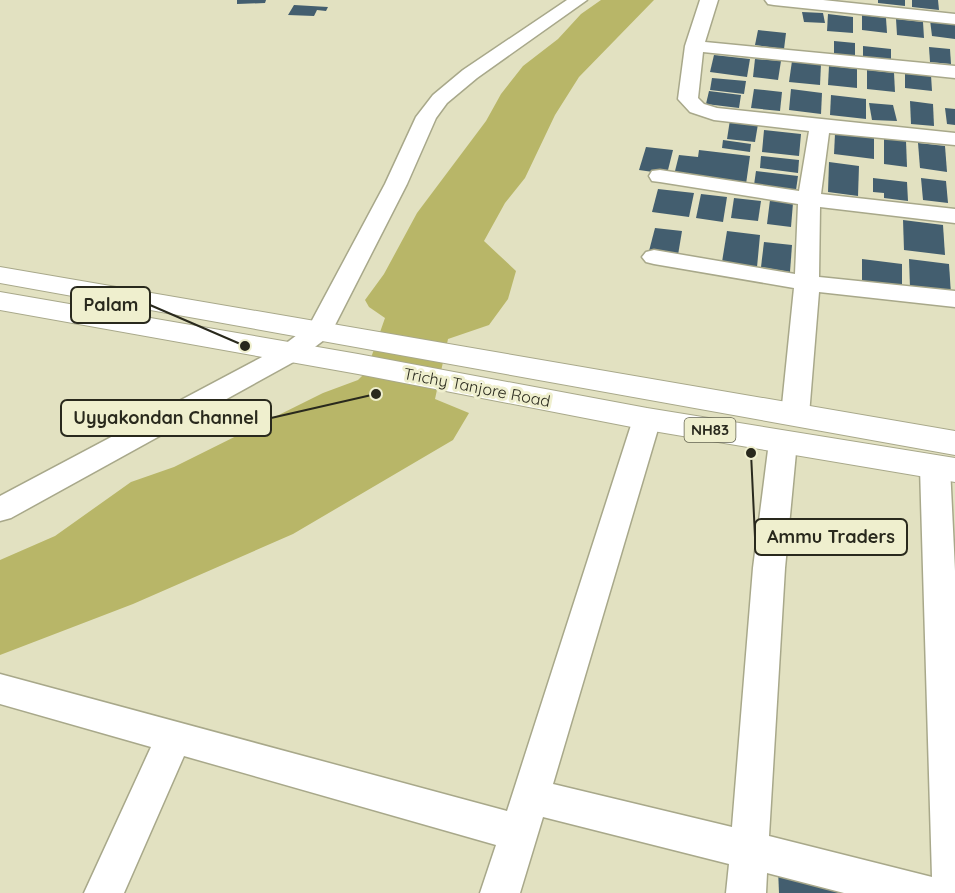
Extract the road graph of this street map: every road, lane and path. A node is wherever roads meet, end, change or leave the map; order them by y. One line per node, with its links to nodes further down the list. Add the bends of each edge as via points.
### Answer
1 (710, 0): 5 (street)
2 (774, 0): 4 (street)
3 (569, 1): 17 (street, via 440,99 426,117 396,184)
4 (955, 19)
5 (694, 46): 6 (street); 7 (street, via 688,99 697,108 714,114)
6 (955, 72)
7 (820, 126): 8 (street); 10 (street)
8 (955, 139)
9 (660, 176): 10 (street)
10 (809, 199): 11 (street); 14 (street)
11 (955, 216)
12 (654, 257): 14 (street)
13 (0, 275): 17 (highway, Trichy Tanjore Road / NH83)
14 (807, 283): 15 (street); 22 (street)
15 (955, 299)
16 (0, 301): 19 (highway, Trichy Tanjore Road / NH83)
17 (319, 331): 18 (highway, Trichy Tanjore Road / NH83); 19 (street)
18 (360, 351): 19 (highway, Trichy Tanjore Road / NH83); 20 (highway, Trichy Tanjore Road / NH83)
19 (290, 353): 24 (street)
20 (466, 372): 21 (highway, Trichy Tanjore Road / NH83); 22 (highway, Trichy Tanjore Road / NH83)
21 (646, 419): 22 (highway, Trichy Tanjore Road / NH83); 27 (street)
22 (789, 429): 23 (highway, Trichy Tanjore Road / NH83); 29 (street, via 769,568)
23 (948, 460): 34 (street)
24 (0, 510)
25 (0, 689): 26 (street)
26 (174, 737): 28 (street); 30 (street)
27 (530, 796): 28 (street); 29 (street)
28 (519, 833): 31 (street)
29 (749, 852): 32 (street); 33 (street)
30 (104, 893)
31 (500, 893)
32 (746, 893)
33 (922, 893)
34 (952, 893)

